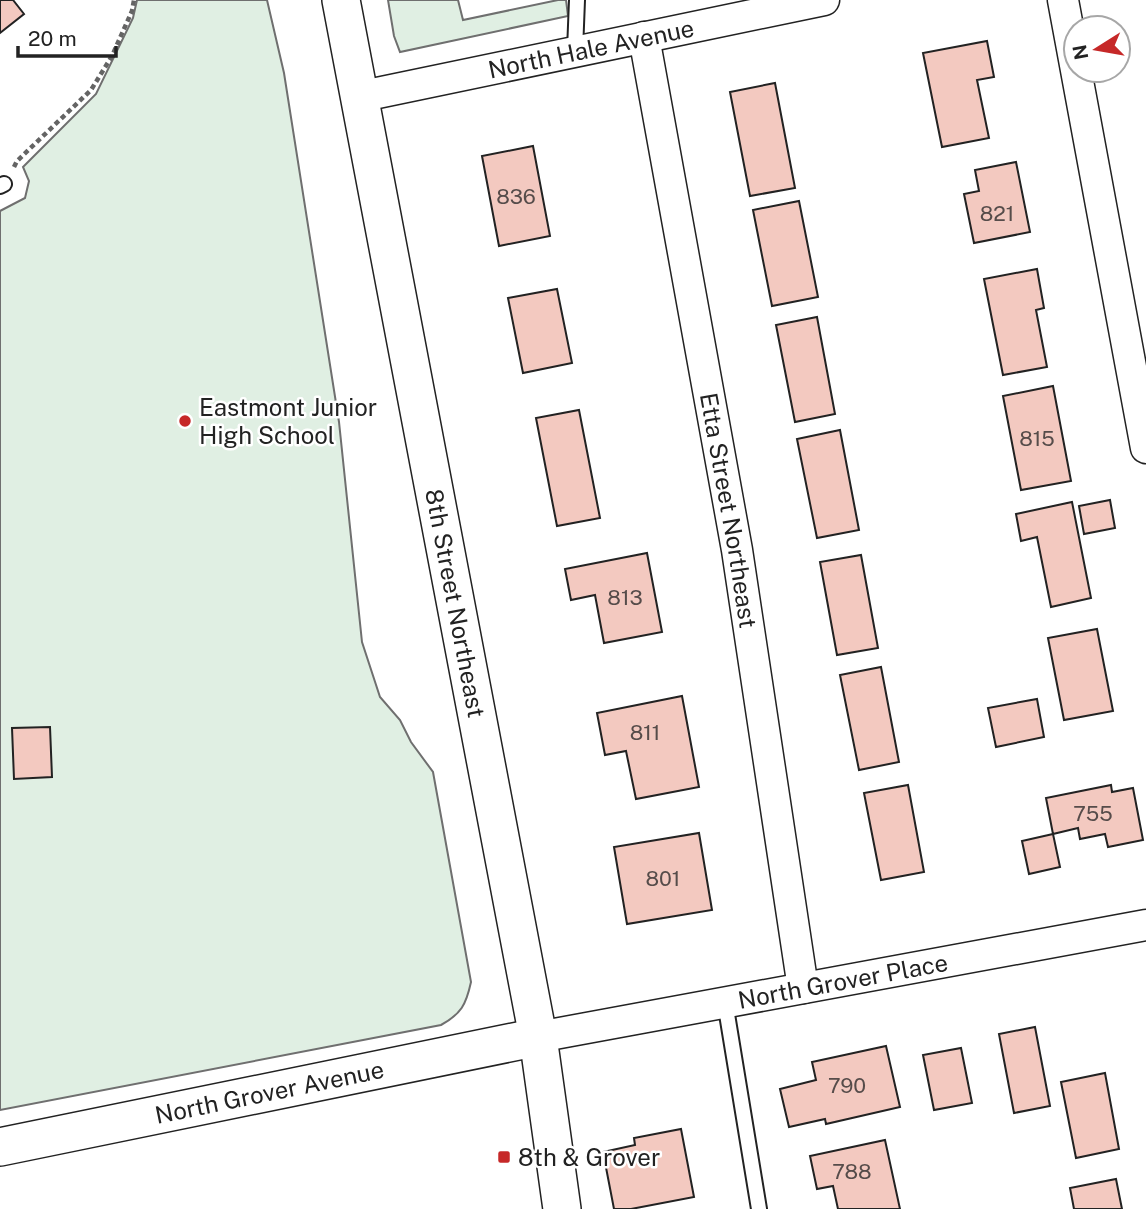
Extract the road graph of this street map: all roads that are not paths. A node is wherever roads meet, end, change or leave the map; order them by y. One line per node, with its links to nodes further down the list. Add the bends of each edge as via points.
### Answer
1 (341, 0): 7 (street, 8th Street Northeast)
2 (577, 0): 6 (lane)
3 (824, 0): 5 (street, North Hale Avenue)
4 (1063, 0): 8 (street)
5 (644, 37): 6 (street, North Hale Avenue); 10 (street, Etta Street Northeast, via 737,550)
6 (575, 51): 7 (street, North Hale Avenue)
7 (358, 97): 12 (street, 8th Street Northeast)
8 (1146, 448)
9 (1146, 925): 10 (street, North Grover Place)
10 (803, 988): 11 (street, North Grover Place)
11 (725, 1002): 12 (street, North Grover Place); 15 (lane)
12 (538, 1037): 13 (street, North Grover Avenue); 14 (street, 8th Street Northeast)
13 (0, 1147)
14 (562, 1209)
15 (759, 1209)

